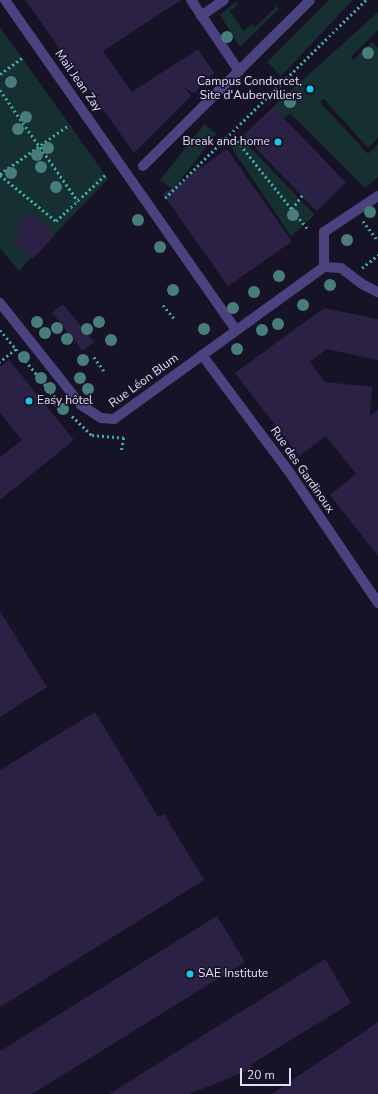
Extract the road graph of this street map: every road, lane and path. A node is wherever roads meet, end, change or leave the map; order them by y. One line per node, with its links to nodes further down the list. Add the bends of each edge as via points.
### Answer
1 (5, 0): 33 (street, Mail Jean Zay)
2 (191, 0): 6 (street)
3 (224, 0): 6 (street)
4 (310, 0): 8 (street)
5 (366, 0): 19 (path)
6 (202, 16): 8 (street)
7 (22, 58): 9 (path)
8 (239, 72): 14 (street)
9 (0, 74)
10 (0, 90): 13 (path)
11 (69, 125): 13 (path)
12 (234, 137): 21 (path)
13 (39, 146): 15 (path); 20 (path)
14 (143, 166)
15 (0, 175): 20 (path, via 56,221)
16 (105, 175): 20 (path)
17 (302, 195): 21 (path)
18 (378, 196): 22 (street)
19 (165, 198)
20 (78, 201)
21 (292, 209): 23 (path)
22 (355, 211): 24 (path); 26 (street, via 324,232)
23 (308, 229)
24 (378, 241)
25 (378, 255): 27 (path)
26 (324, 267): 27 (street, via 341,268); 33 (street, Rue Léon Blum)
27 (354, 277): 28 (street)
28 (378, 292)
29 (0, 304): 35 (street, Rue Léon Blum, via 81,405 101,418 114,419)
30 (163, 305): 31 (path)
31 (174, 318)
32 (0, 330): 34 (path)
33 (236, 330): 35 (street, Rue Léon Blum)
34 (16, 349): 37 (path); 39 (path)
35 (202, 355): 40 (street, Rue des Gardinoux, via 290,473)
36 (94, 357): 38 (path)
37 (0, 362)
38 (104, 371)
39 (60, 403)
40 (378, 602)

